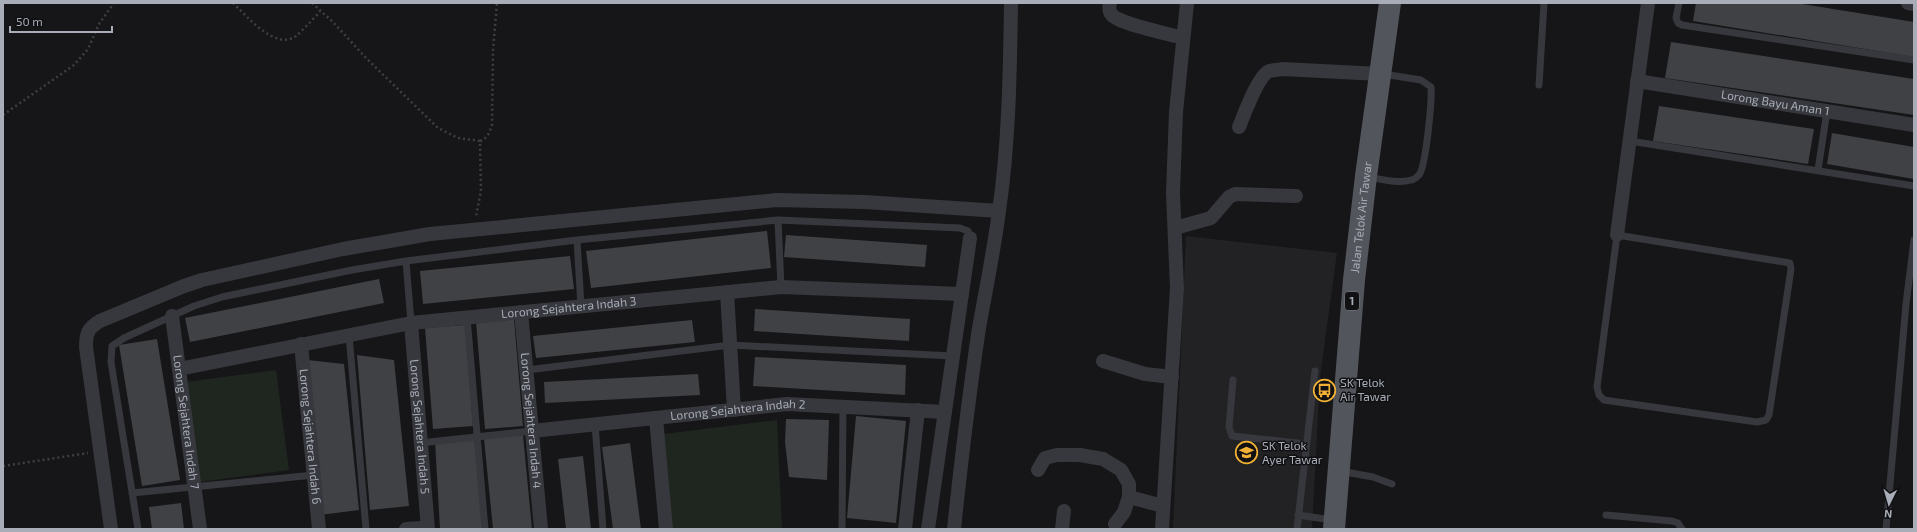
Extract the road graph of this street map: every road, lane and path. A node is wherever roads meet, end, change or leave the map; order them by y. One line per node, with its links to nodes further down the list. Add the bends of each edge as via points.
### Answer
1 (114, 3): 21 (path, via 99,24 88,49 74,65)
2 (233, 3): 14 (path, via 276,39 297,35)
3 (312, 3): 14 (path)
4 (497, 3): 25 (path, via 493,50 492,124 490,132)
5 (1011, 3): 30 (street, via 1006,136)
6 (1110, 3): 15 (street, via 1109,10 1112,15 1123,21)
7 (1187, 3): 15 (street)
8 (1390, 3): 17 (main road, Jalan Telok Air Tawar / 1)
9 (1544, 3): 19 (lane)
10 (1648, 3): 18 (street)
11 (1679, 3): 16 (lane, via 1676,18 1682,25)
12 (1908, 3): 13 (street)
13 (1914, 4)
14 (320, 12): 25 (path, via 438,128 458,138)
15 (1183, 38): 32 (street, via 1174,155)
16 (1914, 60)
17 (1380, 74): 23 (street, via 1282,69 1268,72 1249,102); 27 (main road, Jalan Telok Air Tawar / 1); 27 (lane, via 1420,80 1431,87 1432,99 1419,175 1412,180)
18 (1637, 81): 20 (street, Lorong Bayu Aman 1); 24 (street)
19 (1539, 85)
20 (1826, 111): 22 (street, Lorong Bayu Aman 1); 26 (lane)
21 (3, 115)
22 (1914, 125)
23 (1239, 127)
24 (1630, 141): 26 (lane); 34 (street)
25 (480, 142): 33 (path, via 481,191)
26 (1818, 170): 28 (lane)
27 (1366, 176): 70 (main road, Jalan Telok Air Tawar / 1, via 1354,280)
28 (1914, 186)
29 (1296, 196): 32 (street, via 1235,194 1229,197 1211,218)
30 (999, 211): 33 (street, via 865,202 777,200); 96 (street, via 961,456)
31 (778, 220): 35 (lane, via 960,228 968,231); 36 (lane); 39 (lane)
32 (1175, 228): 55 (street, via 1177,288)
33 (474, 229): 67 (street, via 384,241 202,280 91,326 86,334 86,347)
34 (1617, 235): 34 (lane, via 1790,263 1769,415 1766,420 1757,422 1604,400 1599,395 1597,387)
35 (970, 238): 41 (street)
36 (577, 240): 38 (lane); 42 (lane)
37 (1914, 240): 101 (lane)
38 (406, 261): 44 (lane, via 222,297); 46 (lane)
39 (780, 286): 40 (street, Lorong Sejahtera Indah 3); 41 (street, Lorong Sejahtera Indah 3)
40 (727, 292): 42 (street, Lorong Sejahtera Indah 3); 49 (street)
41 (962, 294): 50 (street)
42 (581, 306): 43 (street, Lorong Sejahtera Indah 3)
43 (521, 312): 45 (street, Lorong Sejahtera Indah 3); 53 (street, Lorong Sejahtera Indah 4)
44 (172, 316): 52 (street, Lorong Sejahtera Indah 7); 74 (lane, via 116,342 110,352)
45 (467, 317): 46 (street, Lorong Sejahtera Indah 3); 64 (lane)
46 (411, 323): 47 (street, Lorong Sejahtera Indah 3); 65 (street, Lorong Sejahtera Indah 5)
47 (349, 335): 48 (street, Lorong Sejahtera Indah 3); 87 (lane)
48 (301, 344): 52 (street, Lorong Sejahtera Indah 3); 71 (street, Lorong Sejahtera Indah 6)
49 (730, 345): 50 (lane); 53 (lane); 58 (street)
50 (953, 356): 60 (street)
51 (1103, 361): 55 (street, via 1146,374)
52 (179, 369): 73 (street, Lorong Sejahtera Indah 7)
53 (527, 370): 63 (street, Lorong Sejahtera Indah 4)
54 (1315, 371): 66 (lane)
55 (1172, 377): 76 (street)
56 (1233, 380): 66 (lane, via 1229,427 1232,436)
57 (843, 407): 58 (street, Lorong Sejahtera Indah 2, via 787,404); 59 (street, Lorong Sejahtera Indah 2); 93 (lane)
58 (734, 410): 61 (street, Lorong Sejahtera Indah 2)
59 (918, 410): 60 (street, Lorong Sejahtera Indah 2); 94 (street)
60 (945, 412): 95 (street)
61 (656, 418): 62 (street, Lorong Sejahtera Indah 2); 92 (street)
62 (595, 424): 63 (street, Lorong Sejahtera Indah 2); 91 (lane)
63 (532, 431): 64 (lane); 90 (street, Lorong Sejahtera Indah 4)
64 (477, 437): 65 (lane); 89 (lane)
65 (420, 443): 82 (street, Lorong Sejahtera Indah 5)
66 (1306, 444): 79 (lane)
67 (99, 452): 68 (path); 83 (street)
68 (3, 466)
69 (1038, 470): 75 (street, via 1045,458 1057,454 1103,459 1121,470 1129,484)
70 (1339, 471): 72 (lane, via 1373,477); 81 (main road, Jalan Telok Air Tawar / 1)
71 (314, 475): 73 (lane); 86 (street, Lorong Sejahtera Indah 6)
72 (1392, 484)
73 (194, 487): 74 (lane); 85 (street, Lorong Sejahtera Indah 7)
74 (132, 493): 84 (lane)
75 (1129, 497): 76 (street); 80 (street, via 1124,512)
76 (1163, 506): 98 (street)
77 (1064, 511): 97 (street)
78 (1606, 514): 100 (lane, via 1672,521 1678,523)
79 (1298, 515): 81 (lane); 99 (lane)
80 (1115, 524)
81 (1334, 525)
82 (424, 528): 88 (street)
83 (110, 529)
84 (138, 529)
85 (200, 529)
86 (319, 529)
87 (366, 529)
88 (406, 529)
89 (485, 529)
90 (541, 529)
91 (603, 529)
92 (666, 529)
93 (842, 529)
94 (905, 529)
95 (928, 529)
96 (954, 529)
97 (1062, 529)
98 (1162, 529)
99 (1297, 529)
100 (1682, 529)
101 (1886, 529)

